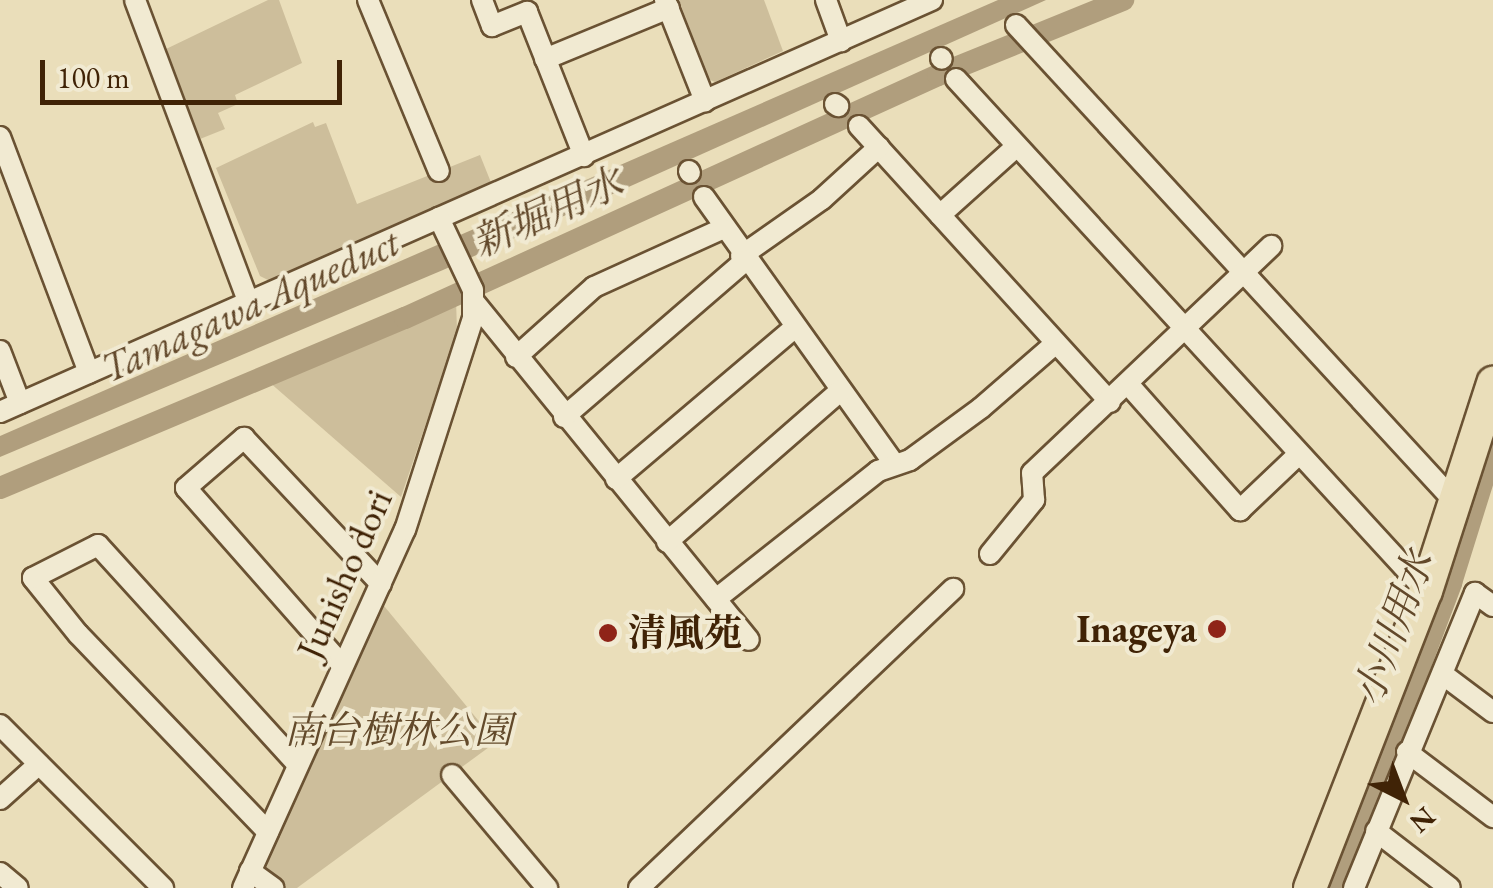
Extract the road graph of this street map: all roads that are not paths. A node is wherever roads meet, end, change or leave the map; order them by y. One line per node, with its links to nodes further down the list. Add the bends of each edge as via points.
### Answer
1 (135, 0): 26 (street)
2 (368, 0): 17 (street)
3 (482, 0): 9 (street, via 492,26 527,12)
4 (826, 0): 8 (street)
5 (932, 0): 8 (street)
6 (667, 4): 9 (street); 11 (street)
7 (1025, 36): 24 (street)
8 (841, 41): 11 (street)
9 (546, 59): 16 (street)
10 (956, 78): 14 (street)
11 (705, 102): 16 (street)
12 (859, 126): 15 (street)
13 (0, 136): 32 (street)
14 (1017, 146): 19 (street); 28 (street)
15 (878, 147): 19 (street); 23 (street)
16 (584, 156): 20 (street)
17 (440, 171)
18 (704, 196): 21 (street)
19 (940, 215): 29 (street)
20 (439, 218): 25 (street); 26 (street)
21 (722, 228): 23 (street); 31 (street, via 594,288)
22 (1271, 246): 24 (street)
23 (743, 258): 27 (street); 38 (street)
24 (1246, 271): 28 (street); 42 (street)
25 (472, 291): 31 (street); 45 (street, Junisho dori, via 428,463)
26 (248, 303): 32 (street)
27 (795, 327): 35 (street); 41 (street)
28 (1182, 330): 34 (street); 39 (street)
29 (1056, 343): 36 (street); 40 (street, via 981,408 910,460)
30 (0, 351): 37 (street)
31 (516, 357): 38 (street)
32 (89, 373): 37 (street)
33 (1493, 383): 42 (main road)
34 (1128, 384): 36 (street); 39 (street, via 1240,510)
35 (840, 390): 40 (street); 43 (street)
36 (1110, 402): 44 (street, via 1032,473 1034,500)
37 (10, 407)
38 (564, 417): 41 (street)
39 (1298, 456): 47 (street)
40 (894, 463): 48 (street)
41 (616, 480): 43 (street)
42 (1454, 501): 47 (main road)
43 (667, 542): 48 (street)
44 (990, 554)
45 (381, 584): 51 (street, Junisho dori); 51 (street, via 244,438 186,488)
46 (953, 589): 69 (street)
47 (1426, 591): 70 (main road)
48 (716, 600): 50 (street)
49 (1493, 606): 52 (street, via 1475,592)
50 (748, 640)
51 (342, 665): 57 (street, Junisho dori)
52 (1445, 676): 53 (street); 55 (street)
53 (1493, 712)
54 (0, 725): 56 (street)
55 (1407, 752): 60 (street); 62 (street)
56 (39, 764): 59 (street); 66 (street)
57 (297, 764): 61 (street, Junisho dori); 61 (street, via 98,545 33,578)
58 (452, 775): 68 (street)
59 (0, 799)
60 (1493, 817)
61 (268, 832): 64 (street, Junisho dori)
62 (1376, 832): 71 (street); 72 (street)
63 (0, 874): 65 (street)
64 (247, 879): 67 (street)
65 (18, 888)
66 (163, 888)
67 (273, 888)
68 (547, 888)
69 (639, 888)
70 (1310, 888)
71 (1354, 888)
72 (1450, 888)

